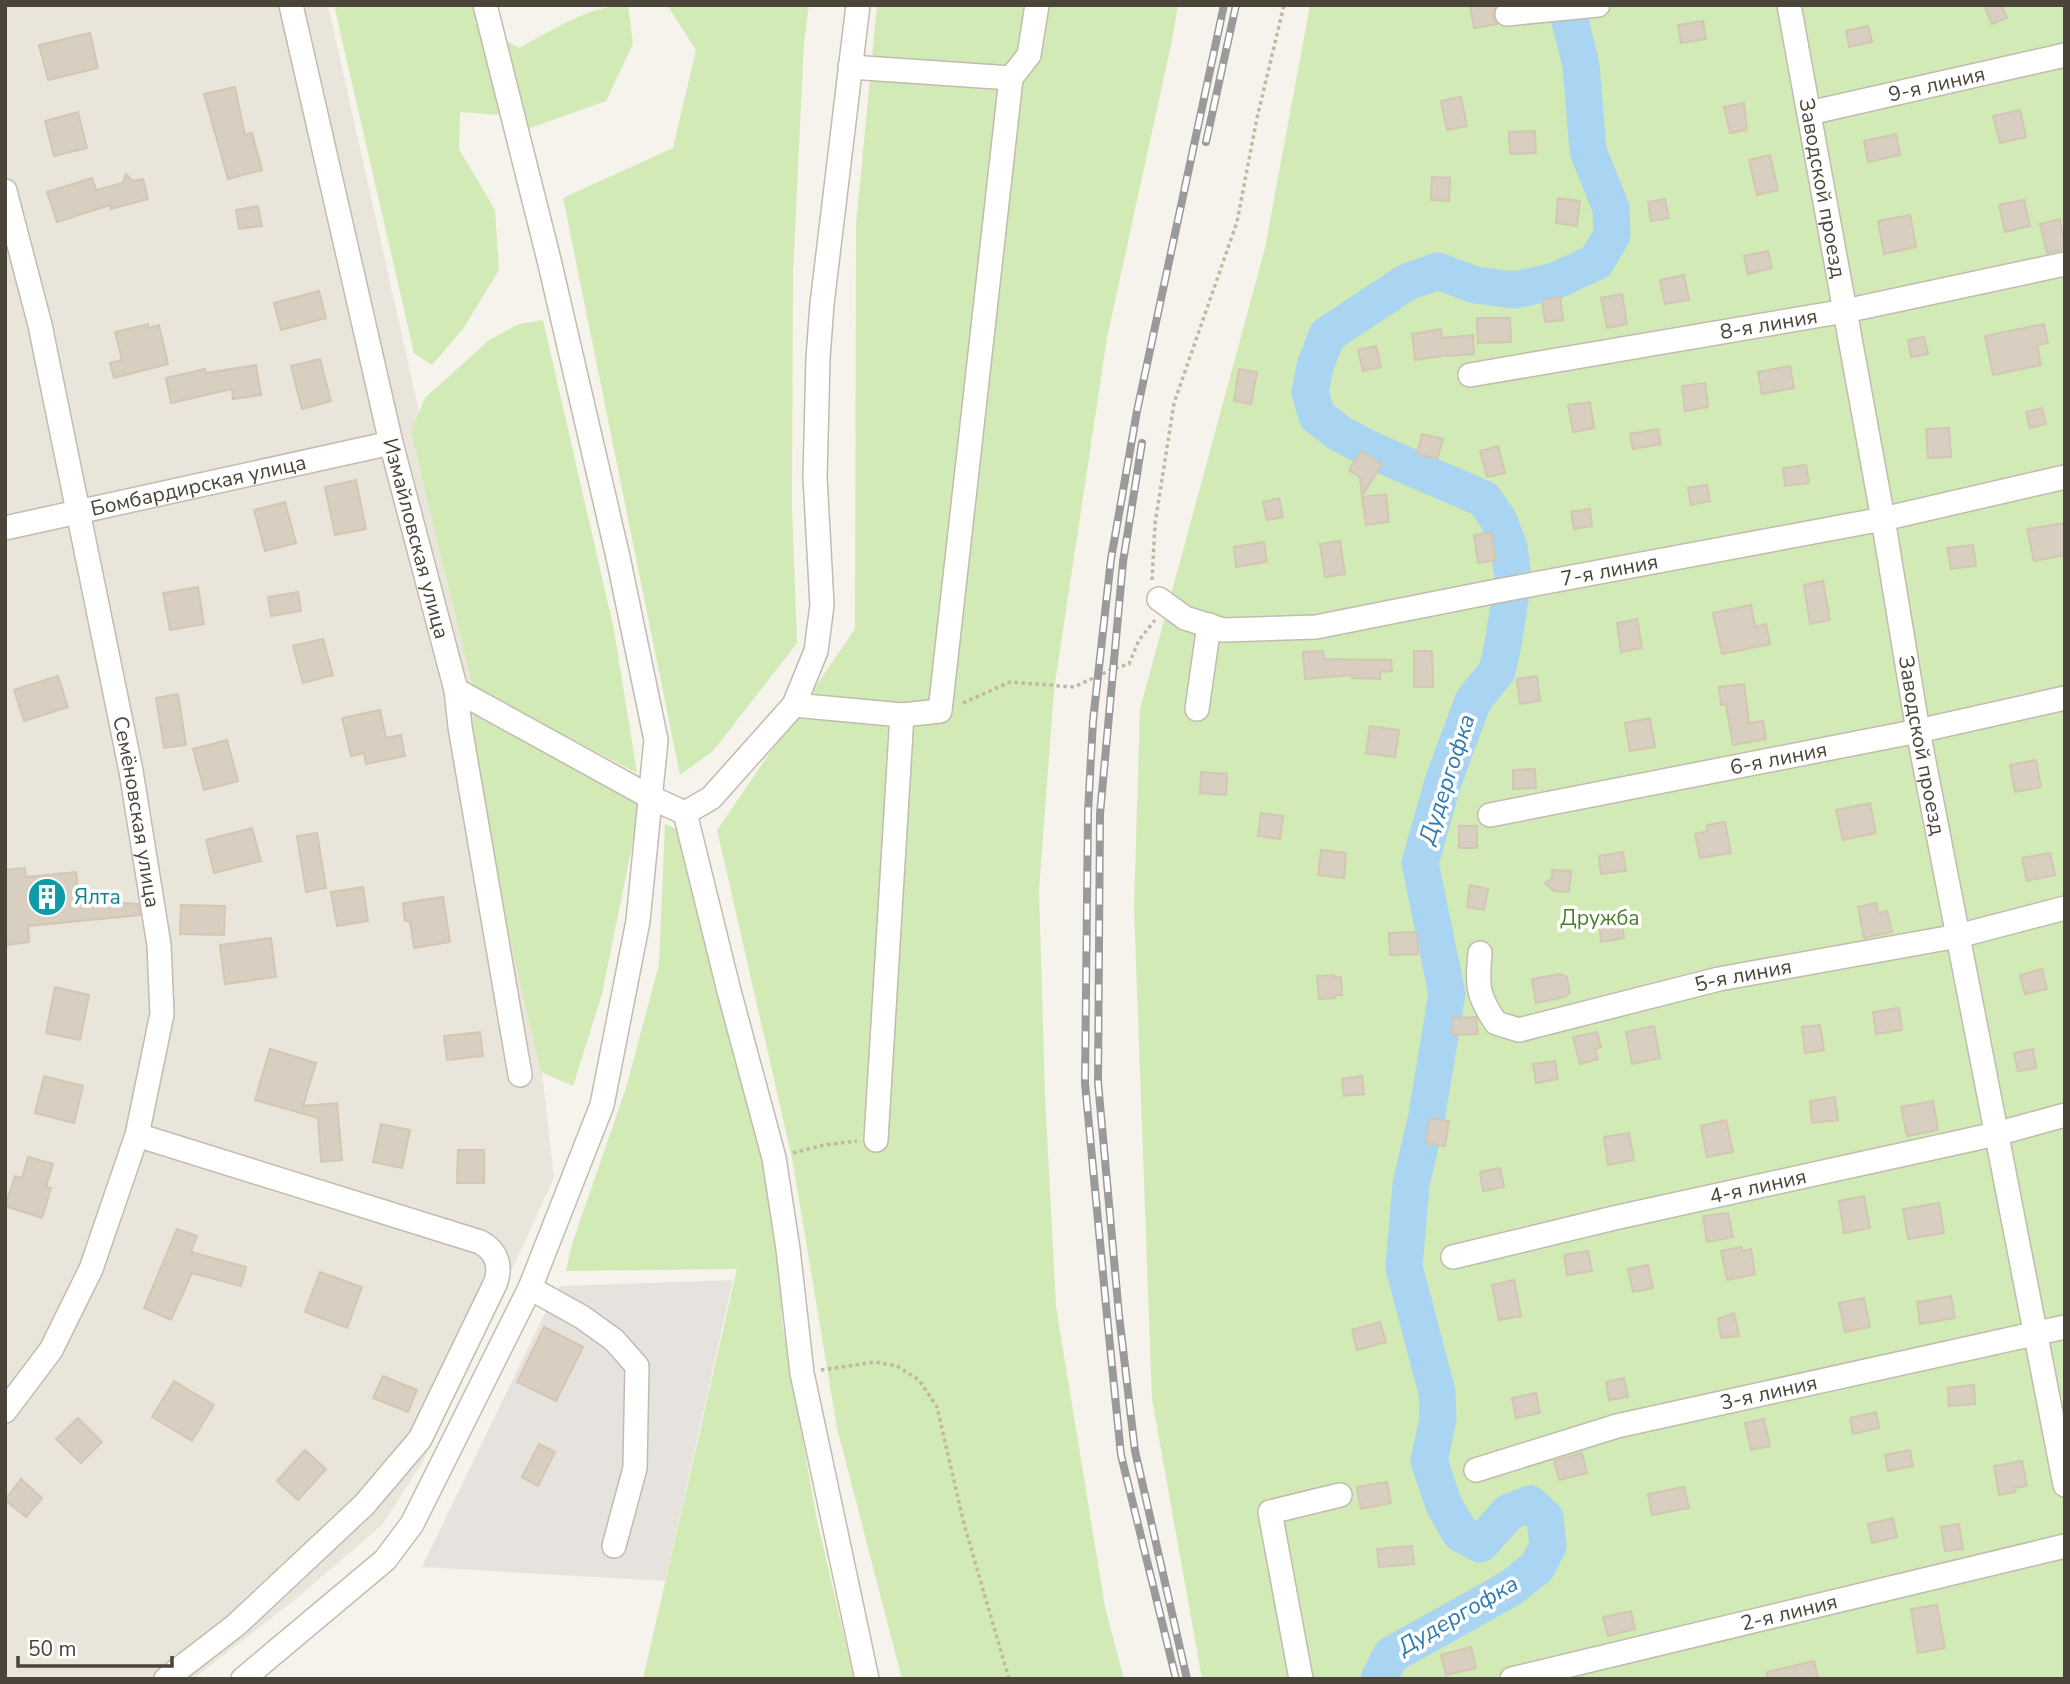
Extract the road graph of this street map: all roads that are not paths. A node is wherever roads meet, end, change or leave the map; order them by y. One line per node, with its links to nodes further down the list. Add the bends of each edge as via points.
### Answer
1 (291, 5): 16 (street, Измайловская улица)
2 (485, 5): 29 (street, via 624,583 656,740)
3 (858, 5): 9 (street)
4 (1037, 5): 10 (street, via 1029,55)
5 (1789, 5): 11 (street, Заводской проезд)
6 (1591, 6): 7 (street)
7 (1507, 15)
8 (2065, 55): 11 (street, 9-я линия)
9 (850, 67): 10 (street); 25 (street, via 818,358 815,477 822,605 816,651)
10 (1011, 78): 27 (street, via 940,711)
11 (1809, 113): 14 (street, Заводской проезд)
12 (5, 191): 18 (street, Семёновская улица, via 40,325)
13 (2065, 264): 14 (street, 8-я линия)
14 (1845, 312): 15 (street, 8-я линия); 19 (street, Заводской проезд)
15 (1470, 374)
16 (391, 443): 18 (street, Бомбардирская улица); 23 (street, Измайловская улица)
17 (2065, 477): 19 (street, 7-я линия)
18 (77, 510): 20 (street, Бомбардирская улица); 38 (street, Семёновская улица, via 131,771 159,945 162,1014)
19 (1883, 519): 22 (street, 7-я линия, via 1316,627 1223,630); 28 (street, Заводской проезд)
20 (5, 528)
21 (1163, 602): 22 (street, 7-я линия, via 1185,618)
22 (1209, 625): 26 (street)
23 (456, 690): 29 (street); 35 (street, Измайловская улица)
24 (2065, 698): 28 (street, 6-я линия)
25 (794, 705): 27 (street); 30 (street, via 711,798)
26 (1197, 709)
27 (902, 715): 39 (street)
28 (1918, 732): 31 (street, 6-я линия); 33 (street, Заводской проезд)
29 (652, 798): 30 (street); 41 (street, via 638,921 602,1105)
30 (685, 813): 52 (street, via 774,1158 802,1373)
31 (1490, 814)
32 (2065, 908): 33 (street, 5-я линия)
33 (1958, 936): 34 (street, 5-я линия, via 1719,979 1519,1030 1496,1023 1486,1008 1477,984); 37 (street, Заводской проезд)
34 (1480, 953)
35 (520, 1075)
36 (2065, 1115): 37 (street, 4-я линия)
37 (1996, 1134): 40 (street, 4-я линия); 43 (street, Заводской проезд)
38 (137, 1135): 44 (street, Семёновская улица, via 91,1269 51,1350); 50 (street, via 480,1242 492,1250 499,1270 420,1439 364,1504 236,1625)
39 (876, 1140)
40 (1453, 1257)
41 (530, 1289): 48 (street, via 603,1332 637,1366 635,1468); 51 (street, via 412,1524 385,1560)
42 (2065, 1327): 43 (street, 3-я линия)
43 (2034, 1335): 45 (street, 3-я линия, via 1616,1426); 46 (street, Заводской проезд)
44 (5, 1411)
45 (1476, 1470)
46 (2065, 1485)
47 (1340, 1495): 53 (street, via 1270,1512)
48 (614, 1546)
49 (2065, 1546): 54 (street, 2-я линия)
50 (166, 1679)
51 (243, 1679)
52 (867, 1679)
53 (1301, 1679)
54 (1512, 1679)

